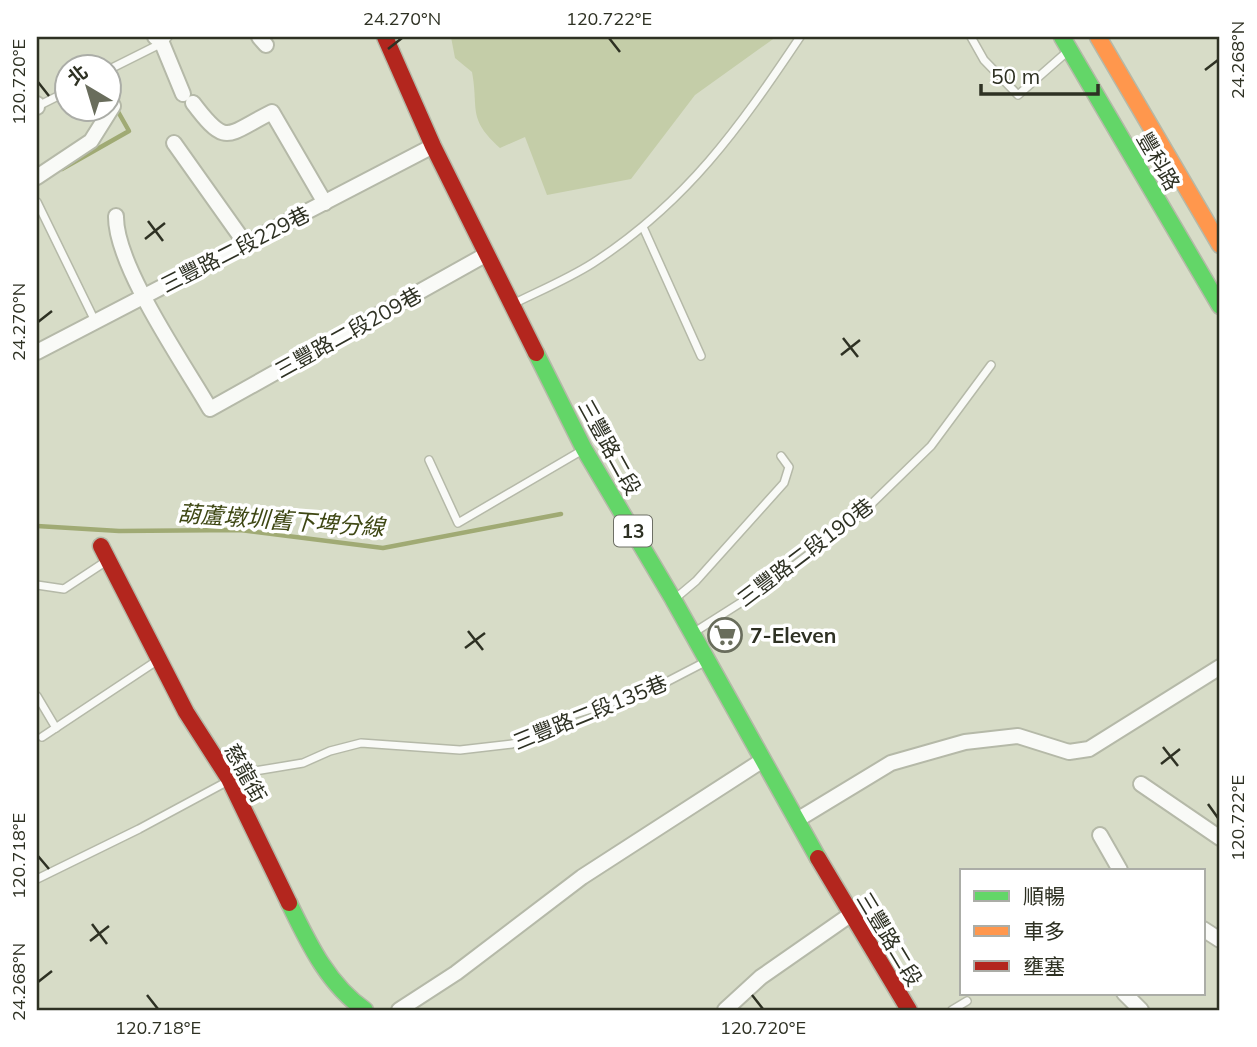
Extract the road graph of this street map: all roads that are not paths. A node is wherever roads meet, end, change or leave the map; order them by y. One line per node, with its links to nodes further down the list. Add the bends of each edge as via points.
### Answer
1 (385, 37): 10 (main road, 三豐路二段 / 13)
2 (800, 37): 15 (lane, via 714,159)
3 (971, 37): 6 (lane, via 984,60 1018,95)
4 (1098, 37): 17 (main road, 豐科路)
5 (162, 39): 7 (lane); 13 (street, via 188,98 212,129 229,134 272,112)
6 (1066, 43): 21 (main road, 豐科路)
7 (122, 62)
8 (103, 122): 11 (street, via 91,141)
9 (174, 143): 16 (street)
10 (433, 146): 13 (street, 三豐路二段229巷); 18 (main road, 三豐路二段 / 13)
11 (37, 177)
12 (37, 201): 22 (lane)
13 (325, 203): 16 (street, 三豐路二段229巷)
14 (116, 216): 19 (street, via 115,235)
15 (643, 227): 20 (lane, via 591,264); 24 (lane)
16 (245, 243): 19 (street, 三豐路二段229巷)
17 (1220, 245)
18 (487, 254): 19 (street, 三豐路二段209巷, via 210,409); 20 (main road, 三豐路二段 / 13)
19 (144, 295): 22 (street, 三豐路二段229巷)
20 (512, 304): 26 (main road, 三豐路二段 / 13)
21 (1220, 306)
22 (95, 321): 23 (street, 三豐路二段229巷)
23 (37, 352)
24 (701, 356)
25 (991, 365): 32 (lane, 三豐路二段190巷, via 931,446 859,516 770,584)
26 (584, 449): 28 (lane, via 458,523); 31 (main road, 三豐路二段 / 13)
27 (781, 456): 31 (lane, via 789,467 784,483 696,582)
28 (429, 460)
29 (105, 553): 30 (lane, via 64,589); 33 (main road, 慈龍街)
30 (37, 585)
31 (673, 599): 32 (main road, 三豐路二段 / 13)
32 (692, 633): 34 (main road, 三豐路二段 / 13)
33 (160, 659): 37 (lane); 40 (main road, 慈龍街, via 199,734)
34 (707, 660): 39 (main road, 三豐路二段 / 13); 40 (lane, 三豐路二段135巷, via 651,690 563,718 512,744 460,750 361,743 303,763)
35 (1220, 667): 42 (street, via 1090,750 1069,752 1018,736 965,741 891,763)
36 (37, 696): 37 (lane)
37 (56, 728): 38 (lane)
38 (42, 737)
39 (763, 760): 42 (main road, 三豐路二段 / 13); 53 (street, via 582,877 456,973)
40 (230, 779): 46 (lane, 三豐路二段135巷); 52 (main road, 慈龍街, via 282,894 333,978 358,1008)
41 (1141, 784): 44 (street)
42 (797, 820): 47 (main road, 三豐路二段 / 13)
43 (1100, 835): 45 (street)
44 (1220, 838)
45 (1119, 869)
46 (37, 879)
47 (850, 915): 54 (street, via 761,977); 55 (main road, 三豐路二段 / 13)
48 (1204, 930): 49 (street)
49 (1220, 940)
50 (1126, 995): 57 (street)
51 (967, 1001): 56 (lane)
52 (365, 1010)
53 (399, 1010)
54 (724, 1010)
55 (909, 1010)
56 (952, 1010)
57 (1141, 1010)

